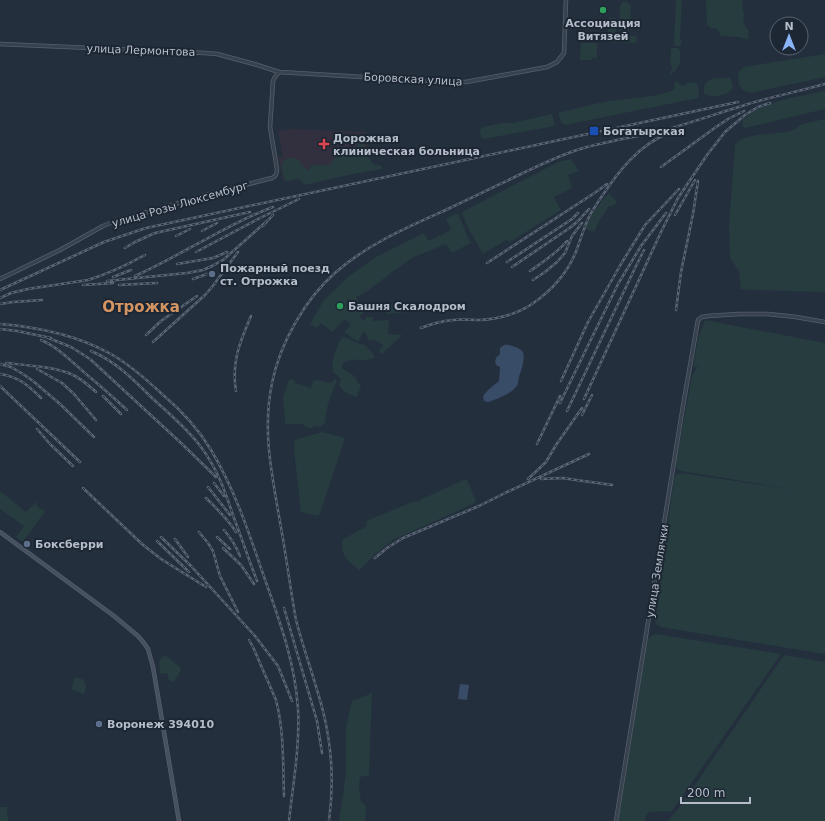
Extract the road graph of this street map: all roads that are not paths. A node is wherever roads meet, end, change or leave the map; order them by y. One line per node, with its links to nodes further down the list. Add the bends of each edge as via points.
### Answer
1 (566, 0): 3 (street, Боровская улица, via 564,53 559,61 552,65 466,82)
2 (0, 44): 3 (street, улица Лермонтова, via 205,52)
3 (279, 72): 4 (street, улица Розы Люксембург, via 273,82 270,127 276,175 113,222)
4 (0, 279)
5 (825, 322): 8 (street, улица Землячки, via 755,314 730,314 699,319)
6 (0, 532): 7 (main road, via 114,616 144,643 153,667)
7 (179, 821)
8 (616, 821)

